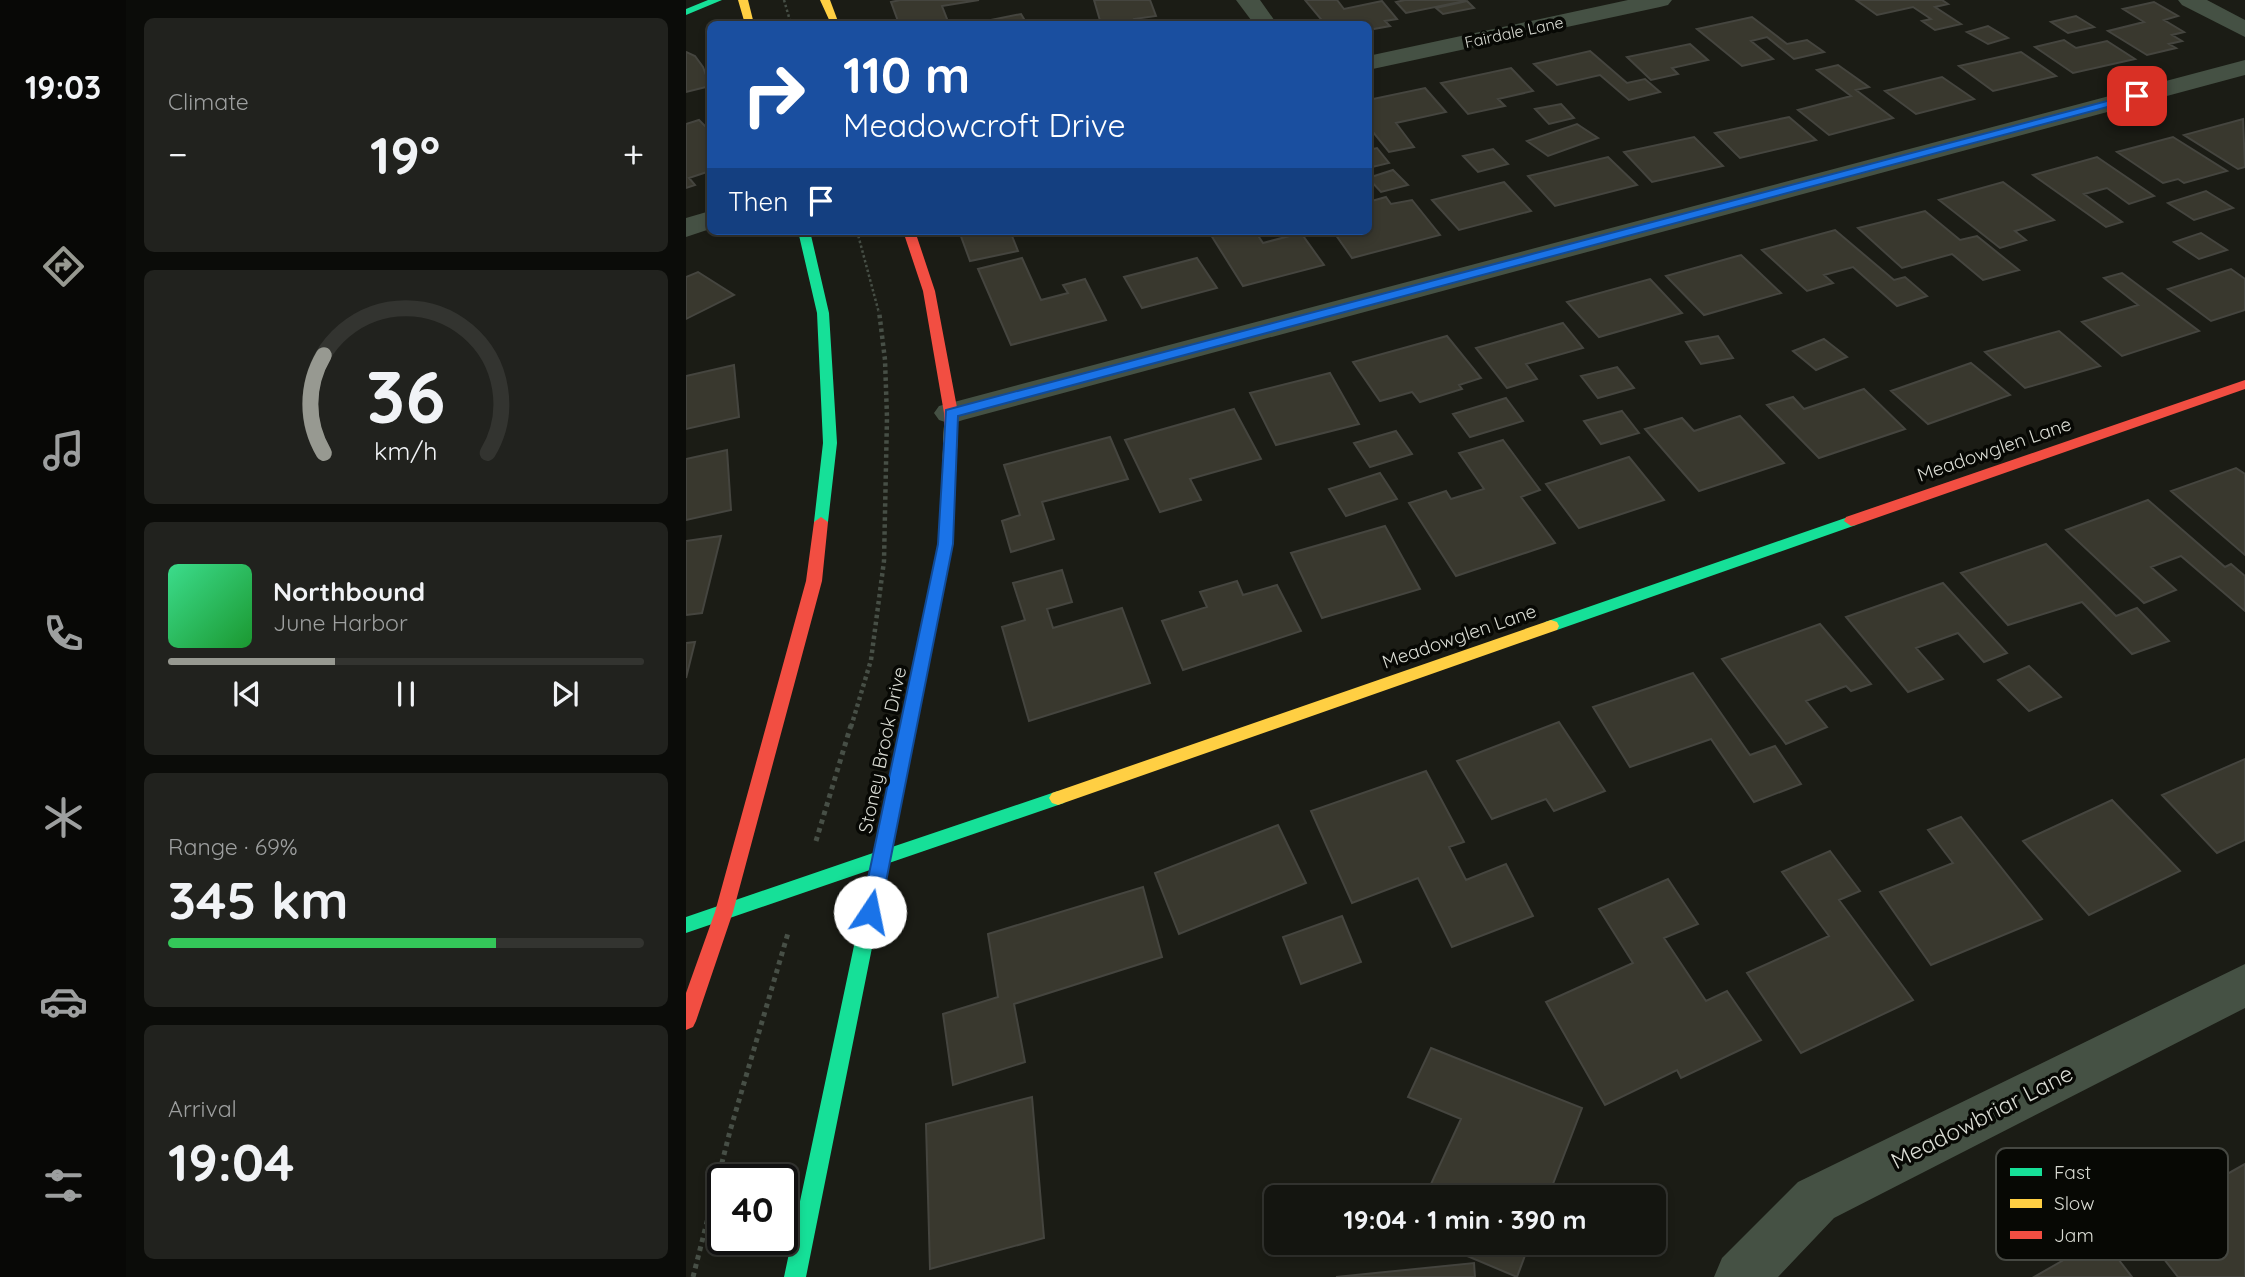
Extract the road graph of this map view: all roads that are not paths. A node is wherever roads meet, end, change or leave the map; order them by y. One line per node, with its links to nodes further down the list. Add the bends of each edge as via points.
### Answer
1 (717, 0): 7 (street)
2 (743, 0): 8 (street)
3 (825, 0): 9 (street)
4 (1248, 0): 10 (street)
5 (1660, 0): 12 (street, Fairdale Lane)
6 (2190, 0): 11 (street)
7 (686, 12)
8 (749, 21)
9 (834, 21)
10 (1263, 21)
11 (2245, 30)
12 (1372, 62)
13 (2245, 67): 19 (street)
14 (707, 220): 15 (street)
15 (686, 228)
16 (805, 235): 21 (street, via 823,313 830,443 814,581)
17 (910, 235): 19 (street, Stoney Brook Drive, via 929,291)
18 (2245, 384): 20 (street, Meadowglen Lane)
19 (951, 413): 20 (street, Stoney Brook Drive, via 946,544)
20 (881, 859): 21 (street, Meadowglen Lane); 25 (street, Stoney Brook Drive)
21 (724, 912): 22 (street, Meadowglen Lane); 24 (street)
22 (686, 925)
23 (2245, 985): 26 (street, Meadowbriar Lane, via 1816,1200)
24 (686, 1021)
25 (795, 1277)
26 (1741, 1277)

